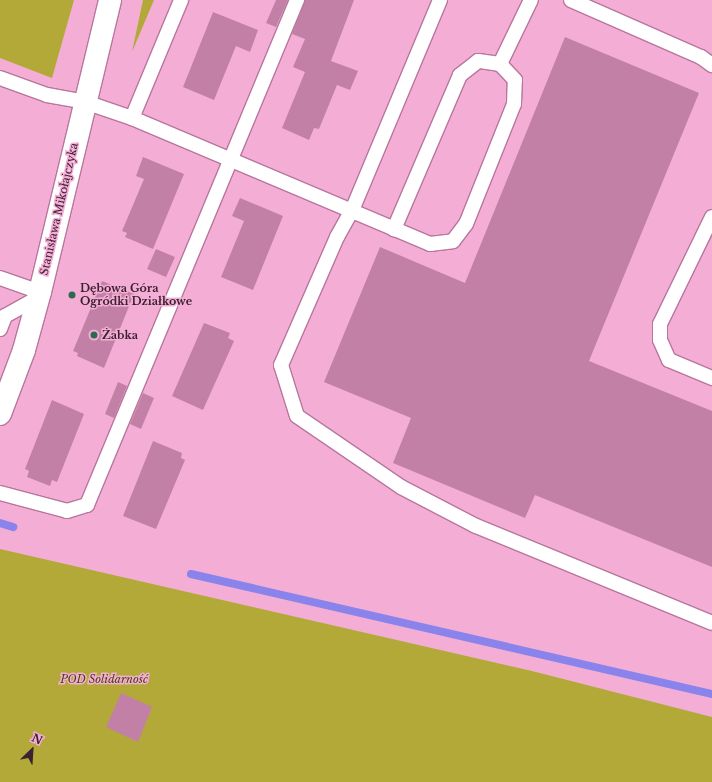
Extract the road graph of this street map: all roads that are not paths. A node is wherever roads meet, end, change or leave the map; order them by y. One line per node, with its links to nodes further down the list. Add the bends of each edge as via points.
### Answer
1 (110, 0): 10 (street, Stanisława Mikołajczyka)
2 (180, 0): 11 (lane)
3 (296, 0): 12 (lane)
4 (440, 0): 13 (lane)
5 (530, 0): 7 (lane)
6 (571, 0): 8 (lane, via 701,57)
7 (500, 64): 15 (lane, via 478,61 460,75); 15 (lane, via 515,80 514,104 466,224 453,241 430,244)
8 (712, 65)
9 (0, 78): 10 (lane, via 47,95)
10 (85, 102): 11 (lane); 17 (street, Stanisława Mikołajczyka)
11 (132, 118): 12 (lane)
12 (231, 160): 13 (lane); 21 (lane, via 87,505 67,511)
13 (352, 210): 15 (lane); 22 (lane, via 337,237 281,364 297,416 401,487 476,526)
14 (712, 217): 19 (lane, via 660,324 660,340 669,360)
15 (394, 229)
16 (0, 278): 17 (lane)
17 (39, 295): 18 (lane, via 5,316); 20 (street, Stanisława Mikołajczyka, via 24,350)
18 (0, 329)
19 (712, 378)
20 (0, 414)
21 (0, 493)
22 (712, 624)

